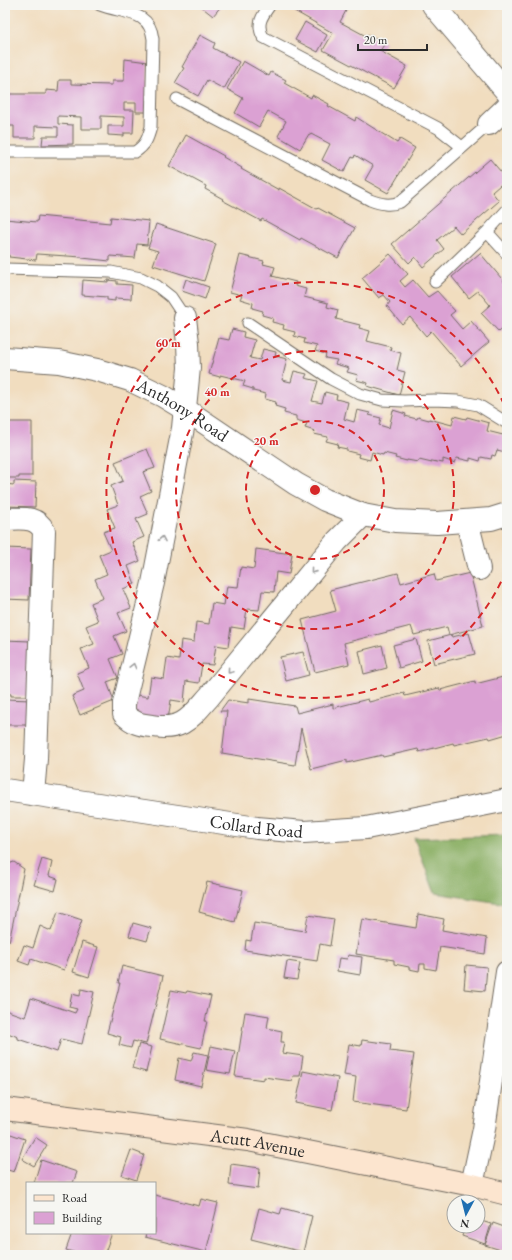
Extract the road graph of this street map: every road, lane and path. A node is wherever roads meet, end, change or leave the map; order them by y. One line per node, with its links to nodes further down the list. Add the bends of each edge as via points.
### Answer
1 (100, 5): 9 (lane, via 141,17 152,30 151,127 147,140 135,152)
2 (270, 5): 8 (lane, via 261,19 260,31 263,37 438,128)
3 (433, 5): 4 (street)
4 (507, 92)
5 (176, 99): 8 (lane, via 381,204 392,205 400,202)
6 (507, 107): 7 (street)
7 (489, 124): 8 (lane)
8 (462, 147)
9 (5, 152)
10 (507, 210): 11 (lane)
11 (486, 232): 12 (lane); 14 (lane)
12 (507, 254)
13 (5, 268): 15 (lane, via 111,272 141,278 171,297)
14 (435, 282)
15 (185, 318): 18 (street, via 189,368)
16 (248, 323): 19 (lane, via 331,379 360,394 382,400 458,401 478,405)
17 (5, 358): 18 (street, Anthony Road, via 59,362 97,370 130,380)
18 (186, 410): 21 (street, Anthony Road, via 296,484 325,500); 21 (street, one-way to 18, via 338,541 190,718 171,728 138,724 129,720 124,714 124,704 153,583)
19 (507, 423)
20 (507, 514): 23 (street, Anthony Road, via 492,519)
21 (363, 515): 23 (street, Anthony Road, via 395,521)
22 (5, 519): 26 (street, via 36,521 44,531)
23 (467, 521): 24 (street)
24 (479, 569)
25 (5, 790): 26 (street, Collard Road)
26 (33, 794): 27 (street, Collard Road, via 257,828 304,832 366,828)
27 (507, 800)
28 (507, 972): 30 (street, via 484,1129)
29 (5, 1109): 30 (street, Acutt Avenue, via 248,1140)
30 (472, 1185): 31 (street, Acutt Avenue)
31 (507, 1194)

